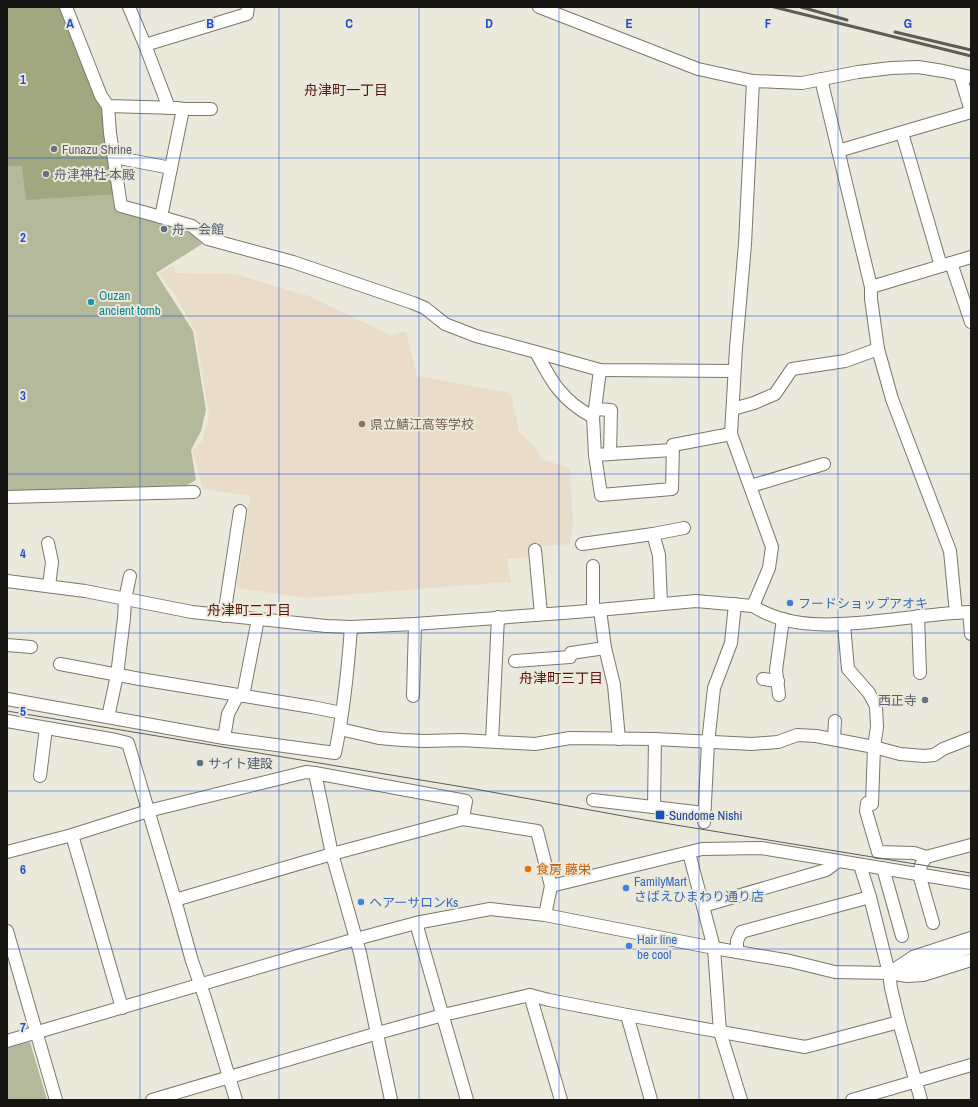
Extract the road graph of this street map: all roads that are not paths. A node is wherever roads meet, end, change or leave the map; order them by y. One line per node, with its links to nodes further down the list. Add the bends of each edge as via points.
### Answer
1 (66, 7): 9 (street, via 101,96)
2 (129, 7): 5 (street)
3 (248, 7): 5 (street, via 247,14)
4 (539, 7): 8 (street, via 698,68)
5 (145, 46): 10 (street)
6 (965, 76): 7 (street, via 918,68 891,68); 13 (street)
7 (821, 79): 8 (street, via 802,83); 15 (street)
8 (753, 81): 26 (street, via 745,244)
9 (108, 106): 10 (street); 16 (street)
10 (169, 108): 11 (street)
11 (183, 109): 12 (street); 17 (street)
12 (211, 109)
13 (971, 112): 14 (street)
14 (902, 133): 15 (street); 20 (street)
15 (838, 151): 21 (street)
16 (114, 157): 17 (street); 18 (street, via 121,206)
17 (172, 168): 18 (street)
18 (161, 217): 24 (street, via 192,226 208,239 293,262 413,303 425,308 445,324 476,336)
19 (971, 257): 20 (street)
20 (946, 264): 21 (street); 22 (street)
21 (871, 287): 23 (street)
22 (971, 322)
23 (878, 349): 27 (street, via 845,360 792,368 775,394); 53 (street, via 892,399 950,551)
24 (536, 352): 25 (street); 28 (street, via 559,392 581,411)
25 (600, 370): 26 (street); 28 (street)
26 (734, 371): 27 (street)
27 (733, 408): 29 (street)
28 (594, 413): 31 (street, via 612,410); 32 (street)
29 (731, 434): 30 (street, via 672,445); 34 (street)
30 (672, 450): 31 (street); 32 (street, via 672,489 601,496)
31 (610, 454): 32 (street)
32 (595, 456)
33 (824, 464): 34 (street)
34 (751, 486): 50 (street, via 772,547 769,568)
35 (194, 492): 36 (street)
36 (7, 497)
37 (240, 511): 55 (street)
38 (684, 528): 39 (street)
39 (653, 534): 41 (street); 48 (street, via 659,555)
40 (48, 542): 46 (street, via 52,562)
41 (582, 544)
42 (535, 550): 54 (street)
43 (592, 566): 51 (street)
44 (130, 576): 47 (street)
45 (7, 581): 46 (street)
46 (49, 586): 47 (street)
47 (125, 599): 55 (street); 70 (street)
48 (661, 604): 49 (street, via 696,601); 51 (street)
49 (735, 604): 50 (street); 89 (street, via 731,643 714,688)
50 (754, 606): 59 (street, via 761,612)
51 (597, 610): 54 (street); 66 (street)
52 (970, 612): 53 (street); 63 (street)
53 (956, 613): 56 (street)
54 (541, 614): 57 (street)
55 (224, 616): 58 (street)
56 (918, 616): 61 (street); 69 (street)
57 (498, 617): 60 (street); 88 (street)
58 (258, 619): 62 (street); 74 (street)
59 (783, 619): 61 (street, via 815,625); 72 (street, via 776,670)
60 (416, 624): 62 (street); 75 (street)
61 (844, 625): 90 (street, via 848,669 876,706 877,727)
62 (351, 627): 77 (street)
63 (971, 634)
64 (7, 645): 65 (street)
65 (31, 647)
66 (605, 648): 67 (street, via 571,653 571,662); 86 (street, via 614,685)
67 (516, 661)
68 (60, 664): 70 (street)
69 (920, 673)
70 (117, 675): 74 (street); 78 (street)
71 (763, 679): 72 (street)
72 (778, 681): 73 (street)
73 (779, 695)
74 (240, 696): 77 (street); 83 (street, via 228,714)
75 (413, 696)
76 (7, 699): 78 (street)
77 (342, 714): 82 (street)
78 (108, 717): 83 (street)
79 (7, 721): 81 (street)
80 (835, 721): 84 (street)
81 (46, 728): 92 (street); 95 (street, via 128,743)
82 (340, 729): 83 (street, via 335,753); 88 (street, via 379,738 402,740)
83 (224, 738)
84 (834, 738): 89 (street, via 797,736 778,742); 90 (street)
85 (971, 738): 90 (street, via 934,755 924,756 900,754)
86 (619, 739): 87 (street); 88 (street, via 570,738 534,744)
87 (655, 739): 89 (street); 94 (street)
88 (492, 741)
89 (708, 743): 94 (street, via 704,818)
90 (874, 747): 102 (street, via 872,804 867,803 866,810 878,852)
91 (315, 773): 95 (street, via 306,772); 96 (street, via 466,801); 101 (street)
92 (40, 776)
93 (593, 800): 94 (street)
94 (654, 807)
95 (148, 811): 97 (street); 110 (street)
96 (464, 819): 101 (street); 108 (street, via 537,831)
97 (72, 835): 99 (street); 126 (street)
98 (971, 845): 102 (street)
99 (7, 852)
100 (689, 853): 103 (street, via 702,844 761,848); 108 (street); 111 (street)
101 (332, 854): 110 (street); 118 (street)
102 (926, 856): 106 (street)
103 (837, 862): 104 (street); 111 (street, via 826,870)
104 (860, 865): 105 (street); 109 (street)
105 (883, 868): 106 (street); 116 (street)
106 (920, 874): 107 (street); 114 (street)
107 (971, 883)
108 (551, 886): 112 (street)
109 (870, 897): 121 (street, via 741,932 737,941); 123 (street)
110 (175, 900): 124 (street)
111 (703, 906): 120 (street)
112 (545, 915): 113 (street, via 490,909); 120 (street)
113 (416, 923): 118 (street); 127 (street)
114 (933, 924)
115 (7, 931): 131 (street)
116 (902, 936)
117 (971, 938): 123 (street, via 913,957)
118 (356, 939): 124 (street); 132 (street)
119 (971, 947): 123 (street, via 934,961)
120 (714, 948): 121 (street); 130 (street)
121 (737, 952): 123 (street, via 835,972)
122 (971, 960): 123 (street, via 923,975)
123 (889, 973): 129 (street, via 890,988)
124 (200, 984): 126 (street); 135 (street)
125 (530, 995): 127 (street); 128 (street); 142 (street)
126 (122, 1008): 131 (street)
127 (443, 1015): 132 (street); 141 (street)
128 (627, 1015): 130 (street); 143 (street)
129 (899, 1022): 130 (street, via 805,1047); 136 (street)
130 (720, 1032): 144 (street)
131 (36, 1033): 133 (street); 137 (street)
132 (378, 1033): 135 (street); 140 (street)
133 (7, 1041)
134 (971, 1065): 136 (street)
135 (229, 1076): 138 (street); 139 (street)
136 (916, 1081): 145 (street); 146 (street)
137 (56, 1100)
138 (152, 1100)
139 (236, 1100)
140 (391, 1100)
141 (467, 1100)
142 (561, 1100)
143 (651, 1100)
144 (741, 1100)
145 (852, 1100)
146 (921, 1100)

